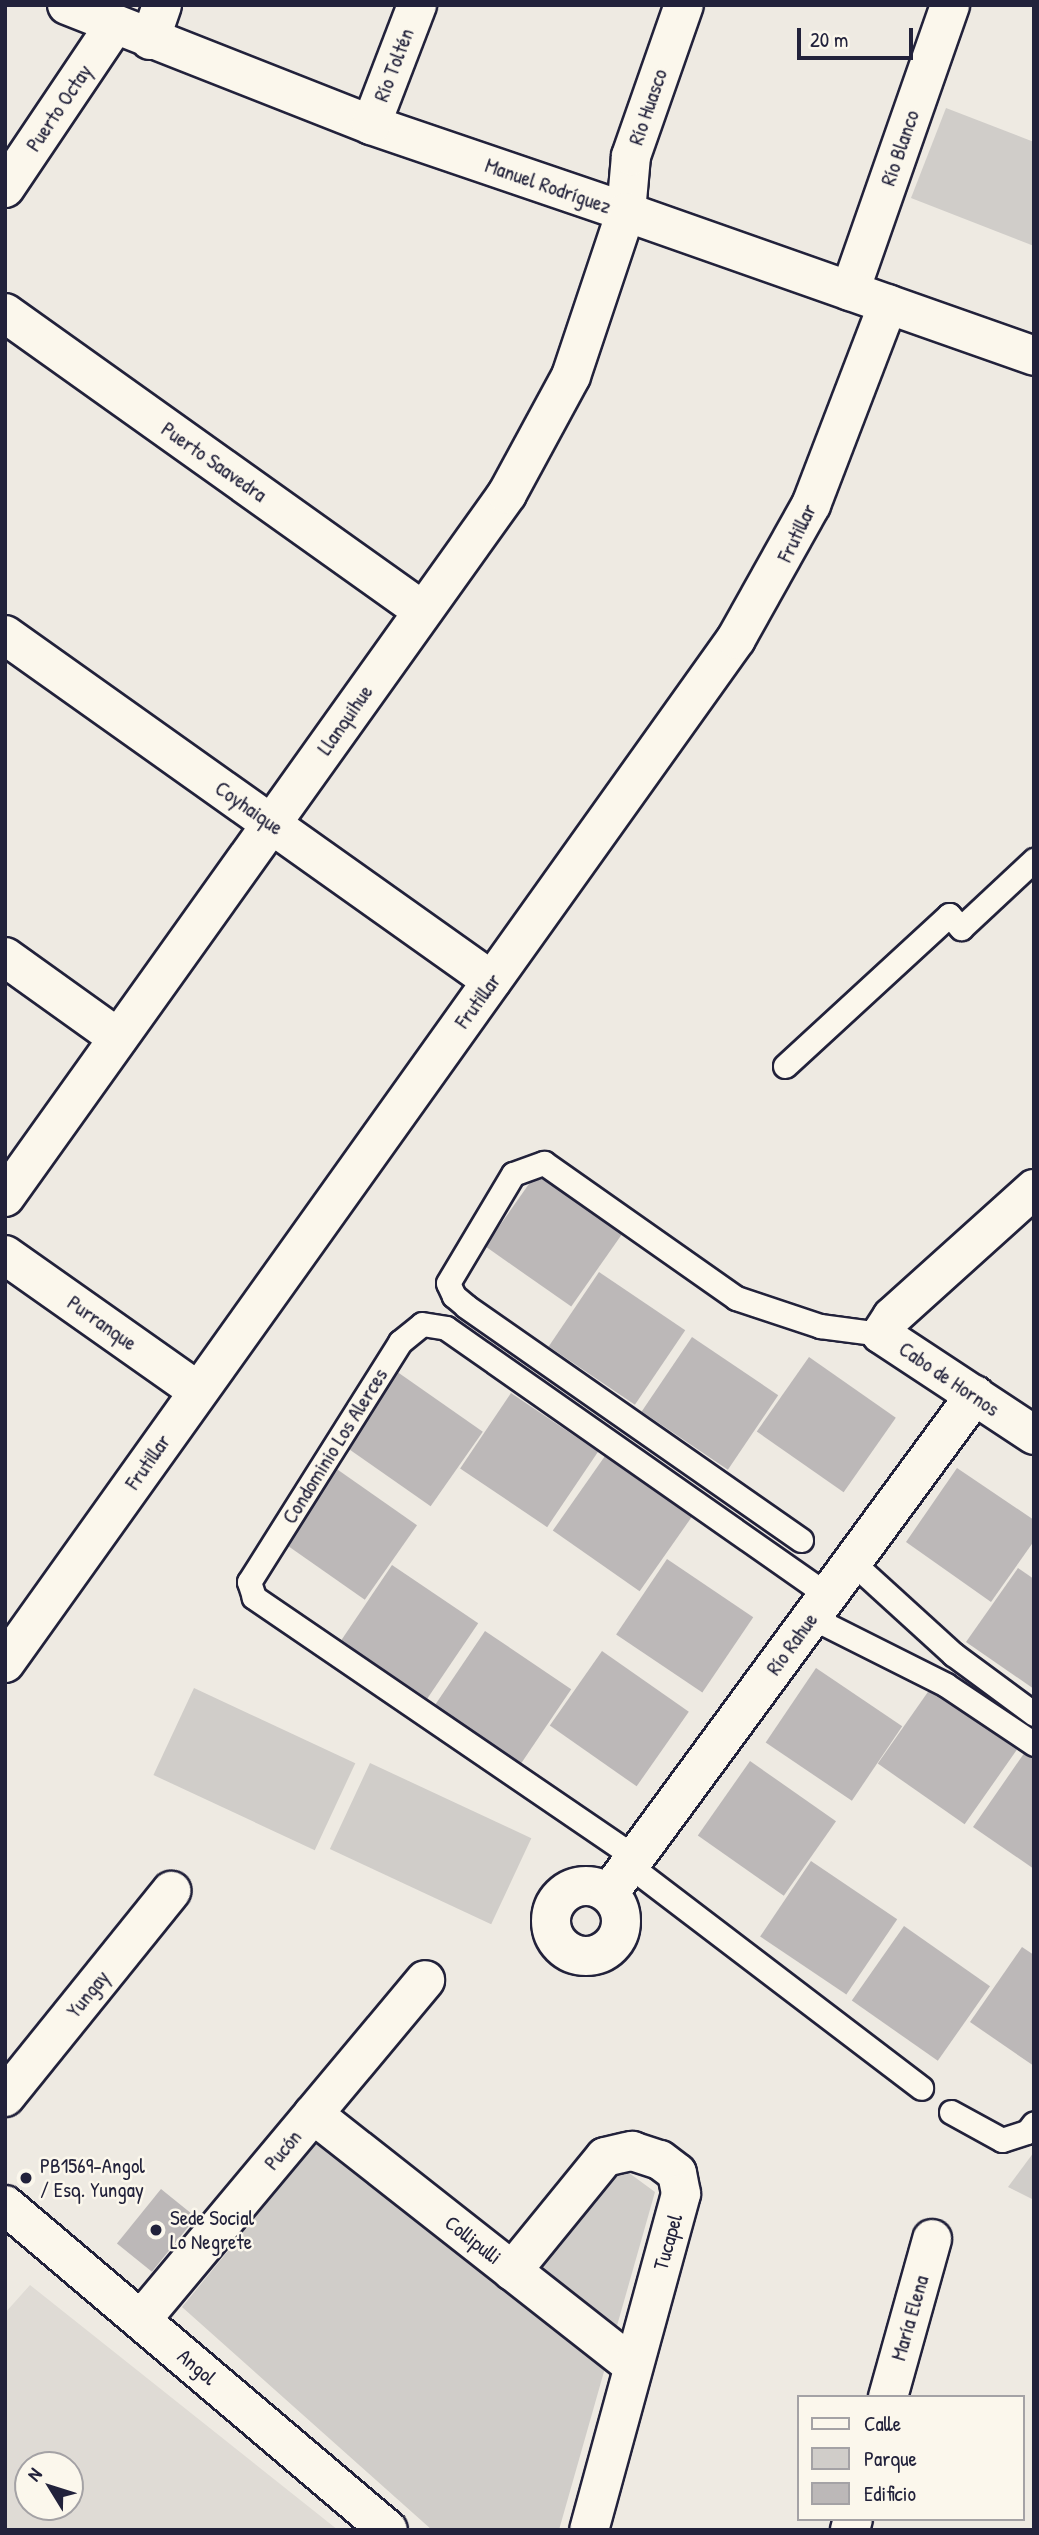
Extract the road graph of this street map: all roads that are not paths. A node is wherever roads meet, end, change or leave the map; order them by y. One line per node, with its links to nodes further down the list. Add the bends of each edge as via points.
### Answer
1 (66, 5): 6 (street, Manuel Rodríguez)
2 (417, 5): 7 (street, Río Toltén)
3 (684, 5): 9 (street, Río Huasco, via 631,156)
4 (950, 5): 10 (street, Río Blanco)
5 (156, 22): 6 (street, Manuel Rodríguez); 7 (street, Manuel Rodríguez)
6 (113, 27): 8 (street, Puerto Octay)
7 (370, 125): 9 (street, Manuel Rodríguez)
8 (5, 188)
9 (626, 212): 10 (street, Manuel Rodríguez); 14 (street, Llanquihue, via 589,330 550,420 507,494)
10 (850, 291): 11 (street, Manuel Rodríguez)
11 (888, 304): 13 (street, Manuel Rodríguez); 19 (street, Frutillar, via 811,505 765,594)
12 (5, 313): 14 (street, Puerto Saavedra)
13 (1034, 356)
14 (424, 611): 16 (street, Llanquihue)
15 (5, 635): 16 (street, Coyhaique)
16 (271, 824): 19 (street, Coyhaique); 20 (street, Llanquihue)
17 (1034, 860): 21 (lane, via 961,928 949,915)
18 (5, 957): 20 (street)
19 (492, 981): 26 (street, Frutillar)
20 (118, 1038): 23 (street, Llanquihue)
21 (785, 1066)
22 (1034, 1189): 25 (street)
23 (5, 1197)
24 (5, 1255): 26 (street, Purranque)
25 (887, 1325): 27 (street, Cabo de Hornos); 29 (lane, via 820,1326 736,1298 544,1163 513,1174 448,1283 466,1306)
26 (198, 1391): 32 (street, Frutillar)
27 (975, 1395): 28 (street, Cabo de Hornos); 30 (street, Río Rahue)
28 (1034, 1435)
29 (801, 1539)
30 (852, 1562): 31 (street, Río Rahue); 33 (lane, via 953,1654)
31 (819, 1606): 34 (lane); 35 (street, Río Rahue); 35 (lane, Condominio Los Alerces, via 446,1328 422,1324 400,1342 249,1582 254,1597)
32 (5, 1663)
33 (1034, 1714)
34 (1034, 1744)
35 (625, 1872): 38 (lane)
36 (172, 1891): 39 (street, Yungay)
37 (425, 1980): 41 (street, Pucón)
38 (921, 2088)
39 (5, 2097)
40 (951, 2112): 42 (lane, via 1002,2140 1027,2132)
41 (313, 2114): 45 (street, Collipulli); 46 (street, Pucón)
42 (1034, 2123)
43 (5, 2205): 46 (street, Angol)
44 (932, 2239): 48 (street, María Elena)
45 (513, 2271): 47 (street, Collipulli); 47 (street, Tucapel, via 605,2157 632,2151 670,2165 681,2184 681,2194)
46 (141, 2320): 49 (street, Angol)
47 (633, 2367): 50 (street, Tucapel)
48 (889, 2395)
49 (388, 2530)
50 (589, 2530)

